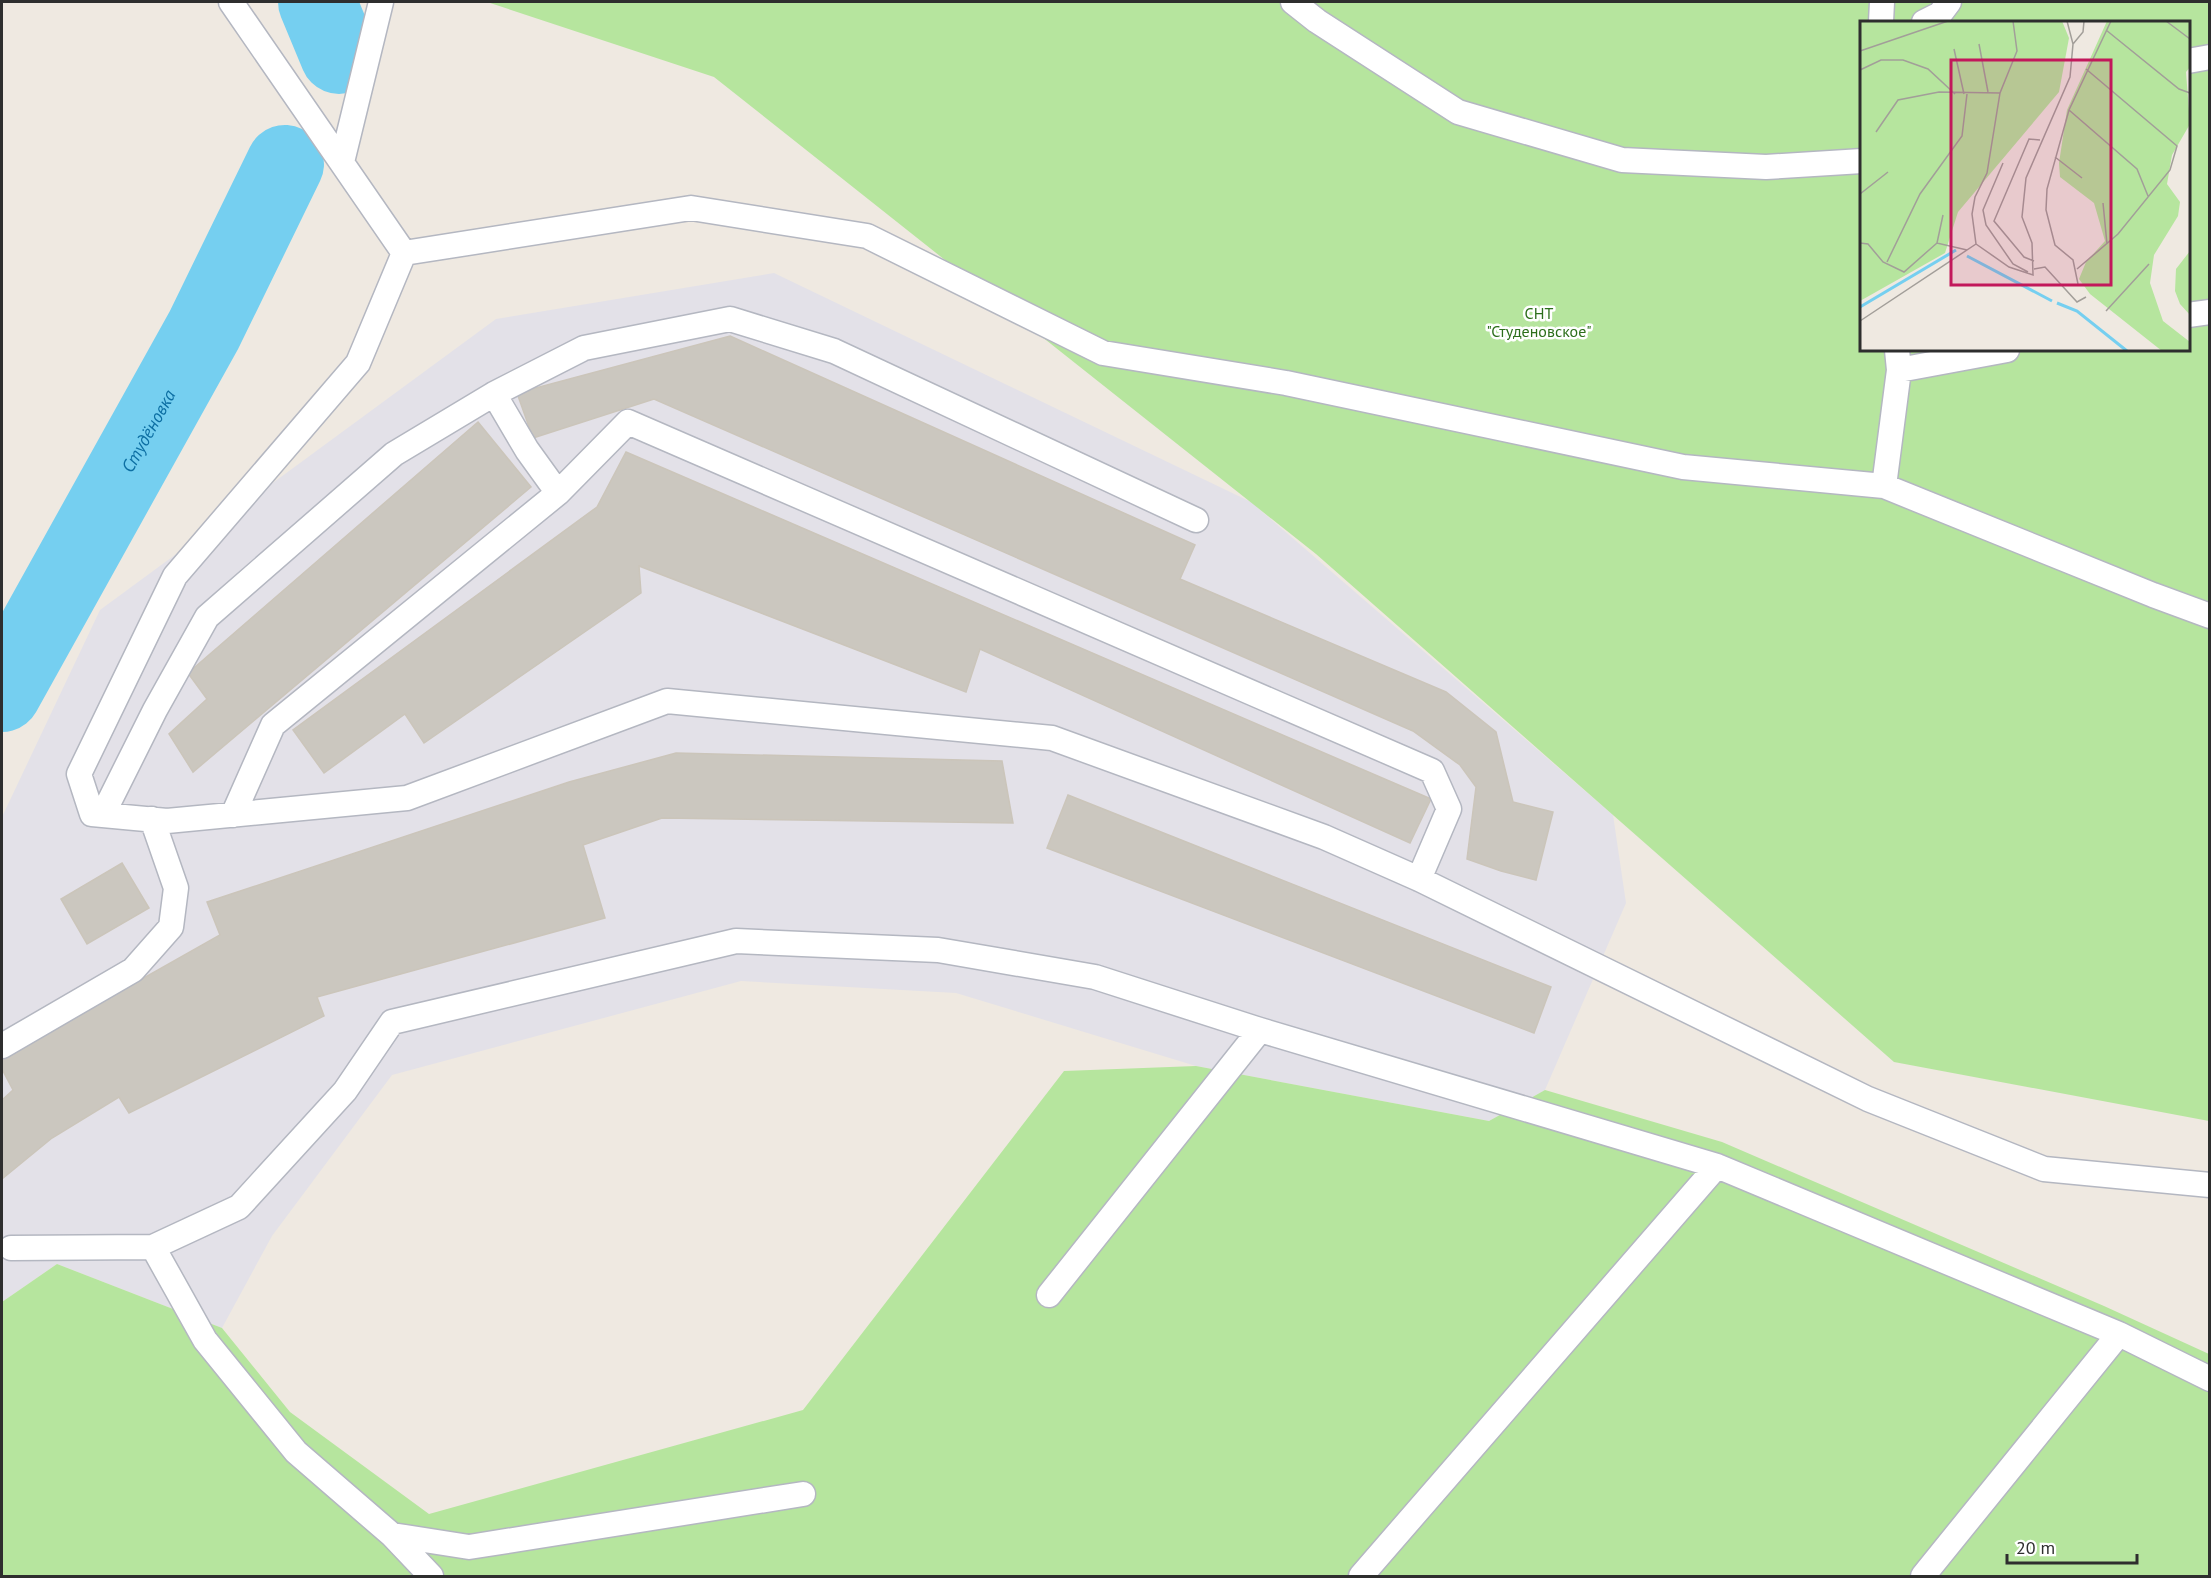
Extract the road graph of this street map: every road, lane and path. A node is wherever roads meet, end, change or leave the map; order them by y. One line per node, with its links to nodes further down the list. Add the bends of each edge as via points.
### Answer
1 (231, 2): 11 (lane)
2 (381, 2): 11 (lane)
3 (1293, 2): 10 (lane, via 1458,112 1622,160 1766,167)
4 (1882, 2): 6 (lane)
5 (1949, 2): 7 (lane, via 1940,14)
6 (1881, 21)
7 (1926, 21)
8 (2210, 57): 9 (lane)
9 (2190, 61)
10 (1860, 160)
11 (342, 162): 12 (lane)
12 (404, 253): 18 (lane, via 691,208 867,236 1103,353 1286,383 1683,467); 22 (lane, via 358,363 175,576 79,774 92,814)
13 (2210, 312): 14 (lane)
14 (2190, 315)
15 (1996, 351): 16 (lane)
16 (1898, 360): 18 (lane)
17 (494, 394): 19 (lane); 20 (lane, via 584,348 730,319 834,351); 22 (lane, via 394,453 207,616)
18 (1884, 486): 21 (lane)
19 (558, 493): 23 (lane, via 273,725); 25 (lane, via 628,422 1432,771 1449,809)
20 (1196, 520)
21 (2210, 616)
22 (103, 814): 24 (lane)
23 (233, 815): 24 (lane); 25 (lane, via 408,798 667,701 1052,738 1324,837)
24 (152, 819): 27 (lane, via 176,888 171,927 133,970)
25 (1419, 879): 29 (lane, via 1868,1099 2044,1169)
26 (1260, 1030): 28 (lane); 30 (lane, via 1084,975 938,950 736,941 392,1022 345,1090 239,1207); 32 (lane)
27 (2, 1046)
28 (1717, 1166): 33 (lane); 38 (lane)
29 (2210, 1185)
30 (153, 1247): 31 (lane); 36 (lane, via 205,1340 296,1452)
31 (11, 1248)
32 (1049, 1295)
33 (2119, 1334): 34 (lane); 39 (lane)
34 (2210, 1379)
35 (803, 1494): 36 (lane, via 469,1548)
36 (392, 1535): 37 (lane)
37 (431, 1576)
38 (1362, 1576)
39 (1923, 1576)

